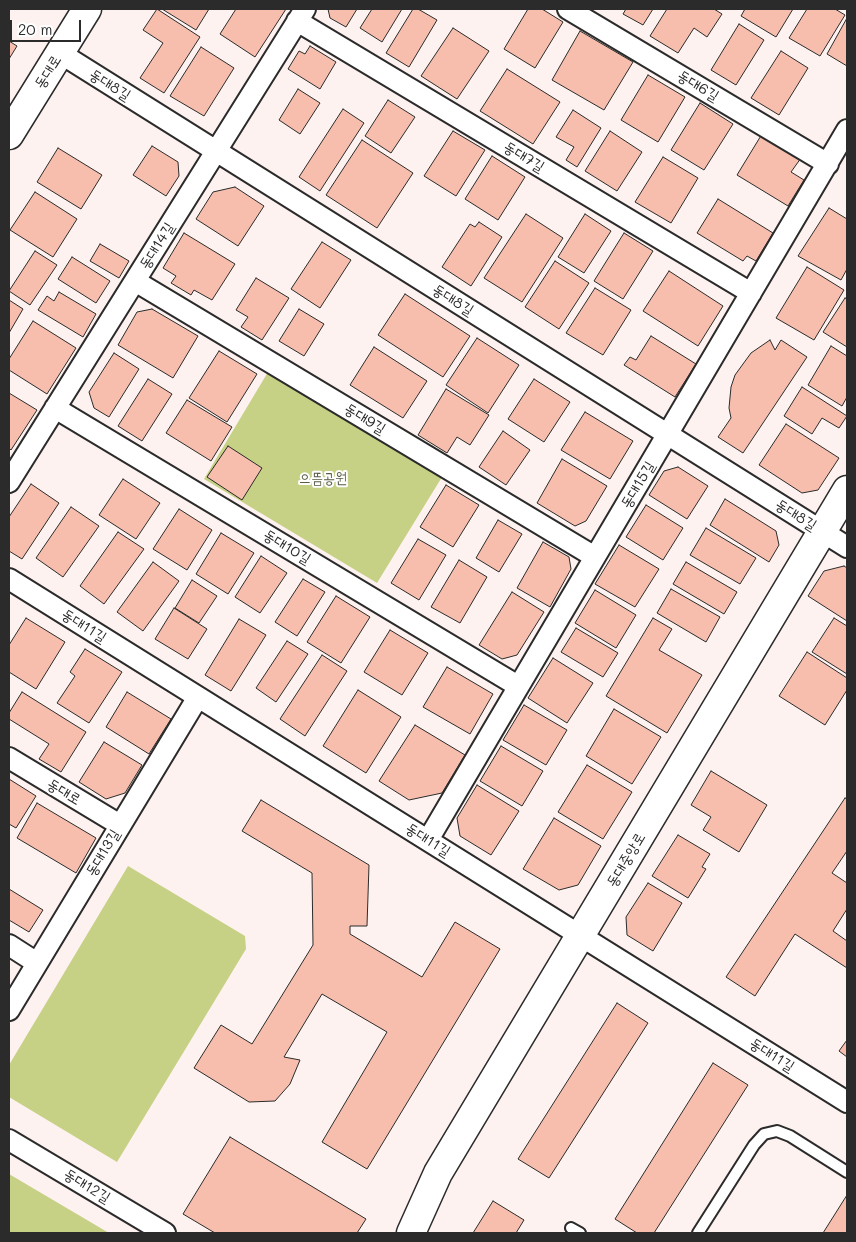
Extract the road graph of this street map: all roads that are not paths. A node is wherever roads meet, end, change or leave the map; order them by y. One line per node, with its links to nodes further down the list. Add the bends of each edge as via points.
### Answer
1 (87, 9): 4 (street, 동대로)
2 (568, 9): 8 (street, 동대6길)
3 (301, 15): 7 (street, 동대14길); 10 (street, 동대7길)
4 (60, 53): 6 (street, 동대로); 7 (street, 동대8길)
5 (847, 130): 8 (street, 동대15길)
6 (9, 135)
7 (216, 151): 9 (street, 동대14길); 12 (street, 동대8길)
8 (828, 164): 10 (street, 동대15길)
9 (135, 280): 11 (street, 동대14길); 17 (street, 동대9길)
10 (751, 293): 12 (street, 동대15길)
11 (55, 408): 13 (street, 동대14길); 19 (street, 동대10길)
12 (668, 435): 15 (street, 동대8길); 17 (street, 동대15길)
13 (9, 482)
14 (847, 490): 15 (street, 동대중앙로)
15 (822, 531): 16 (street, 동대8길); 24 (street, 동대중앙로)
16 (847, 547)
17 (595, 557): 19 (street, 동대15길)
18 (9, 579): 20 (street, 동대11길)
19 (518, 686): 23 (street, 동대15길)
20 (198, 697): 22 (street, 동대13길); 23 (street, 동대11길)
21 (9, 758): 22 (street, 동대로)
22 (120, 826): 26 (street, 동대13길)
23 (428, 840): 24 (street, 동대11길)
24 (581, 935): 28 (street, 동대11길); 32 (street, 동대중앙로, via 438,1173)
25 (9, 945): 26 (street)
26 (37, 963): 27 (street, 동대13길)
27 (9, 1010)
28 (847, 1102)
29 (9, 1140): 31 (street, 동대12길)
30 (847, 1172): 33 (lane, via 790,1136 777,1132 764,1134)
31 (165, 1233)
32 (411, 1233)
33 (698, 1233)

